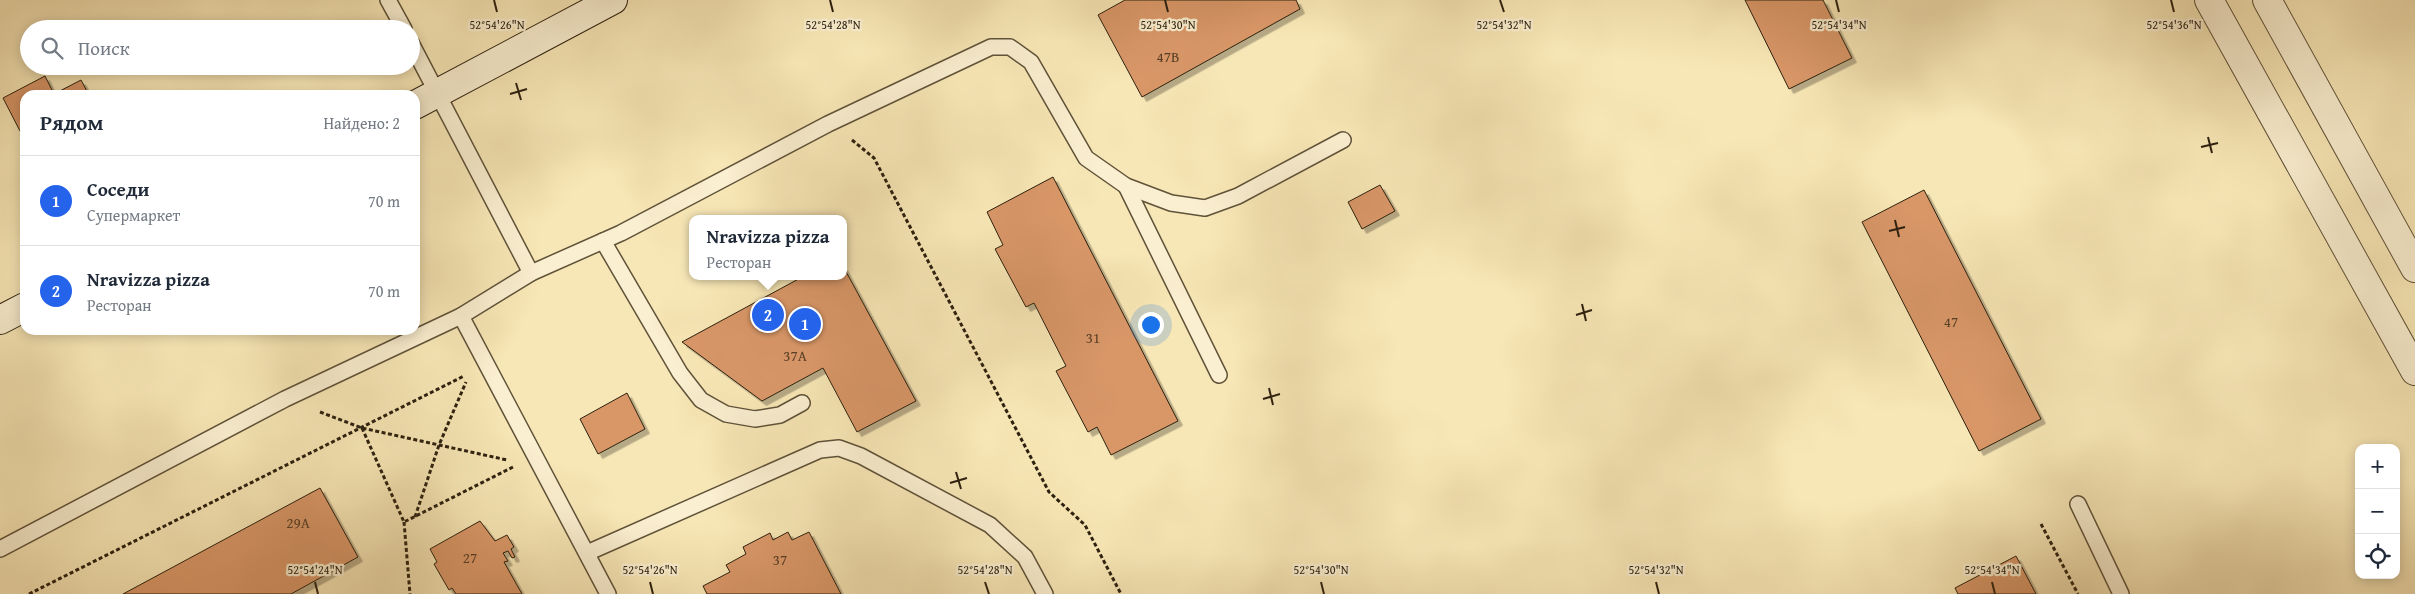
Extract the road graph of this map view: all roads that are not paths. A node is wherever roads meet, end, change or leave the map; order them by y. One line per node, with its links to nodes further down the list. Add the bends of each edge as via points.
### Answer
1 (388, 0): 5 (lane)
2 (613, 0): 7 (street)
3 (2209, 0): 18 (street)
4 (2266, 0): 11 (street)
5 (399, 20)
6 (420, 74): 7 (lane)
7 (427, 99): 12 (lane)
8 (1343, 140): 9 (lane, via 1238,196 1205,208 1171,203)
9 (1126, 186): 10 (lane, via 1086,158 1031,62 1010,47 991,47 828,124); 19 (lane)
10 (603, 242): 12 (lane); 20 (lane, via 680,373 701,400 726,414 755,419 780,415)
11 (2415, 268)
12 (531, 273): 14 (lane)
13 (20, 310): 15 (street)
14 (460, 316): 16 (lane); 23 (lane)
15 (0, 320)
16 (420, 335)
17 (420, 335): 22 (lane, via 285,399)
18 (2415, 371)
19 (1219, 375)
20 (802, 403)
21 (2078, 504): 26 (lane)
22 (0, 549)
23 (587, 553): 24 (lane); 25 (lane, via 820,450 839,448 861,456 990,525 1025,557)
24 (608, 594)
25 (1045, 594)
26 (2121, 594)

